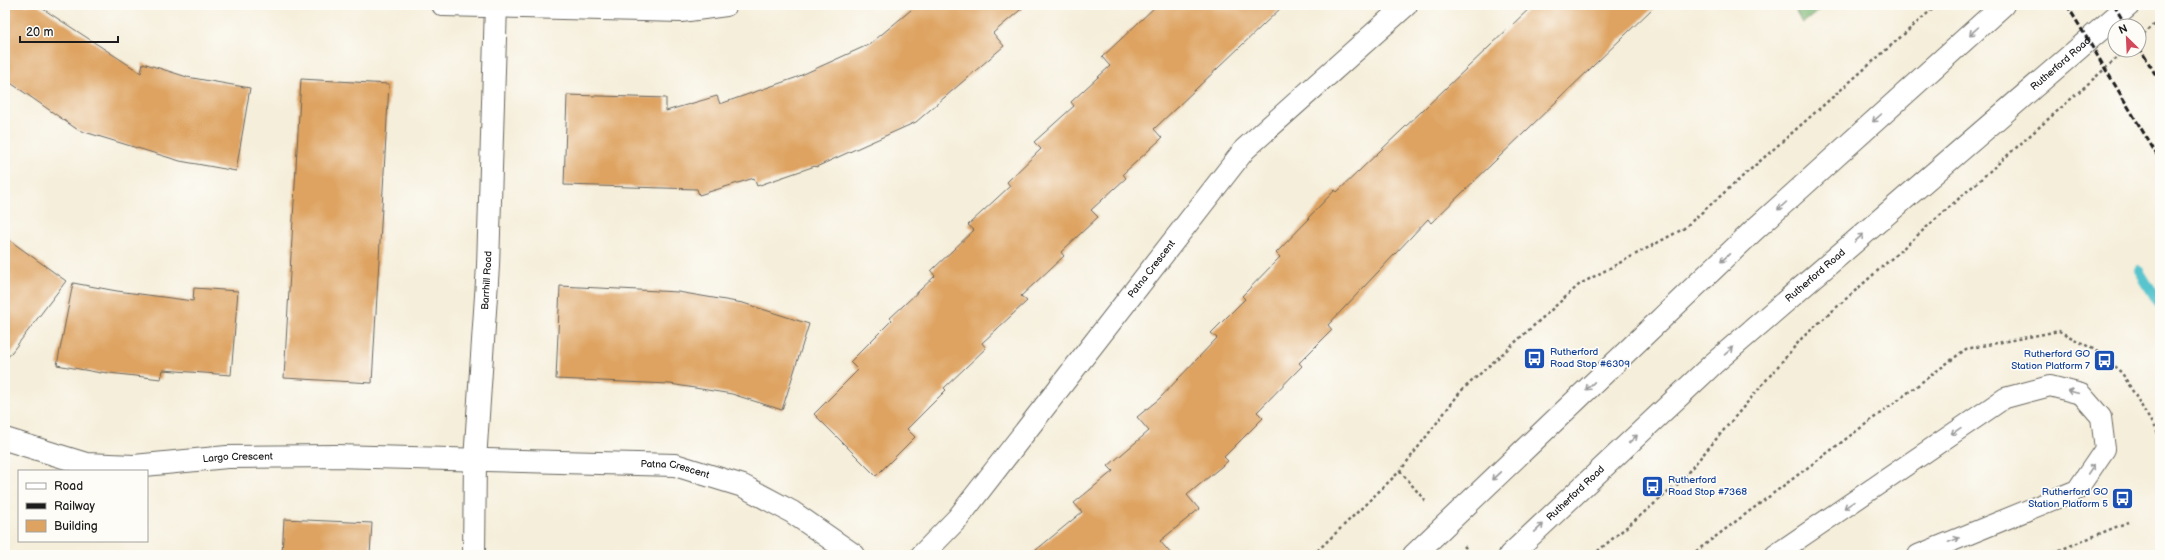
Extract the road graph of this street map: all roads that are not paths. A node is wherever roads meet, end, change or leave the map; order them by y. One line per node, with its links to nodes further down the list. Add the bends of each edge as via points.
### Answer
1 (443, 5): 6 (street)
2 (726, 5): 6 (street, via 681,11)
3 (1406, 5): 11 (street, Patna Crescent, via 1245,149 958,518)
4 (2003, 5): 12 (street, one-way to 12, via 1754,231)
5 (2129, 5): 13 (street, Rutherford Road, one-way to 5, via 1713,364)
6 (496, 6): 8 (street, Barrhill Road, via 488,266)
7 (5, 438): 8 (street, Largo Crescent, via 86,464 134,466 227,457 335,456)
8 (475, 460): 9 (street, Barrhill Road); 10 (street, Patna Crescent, via 675,464 743,486 792,512)
9 (474, 555)
10 (854, 555)
11 (922, 555)
12 (1414, 555)
13 (1510, 555)
14 (1775, 555): 15 (lane, one-way to 14, via 2077,490 2105,449 2102,417 2081,394 2050,386 2005,398)
15 (1918, 555)

